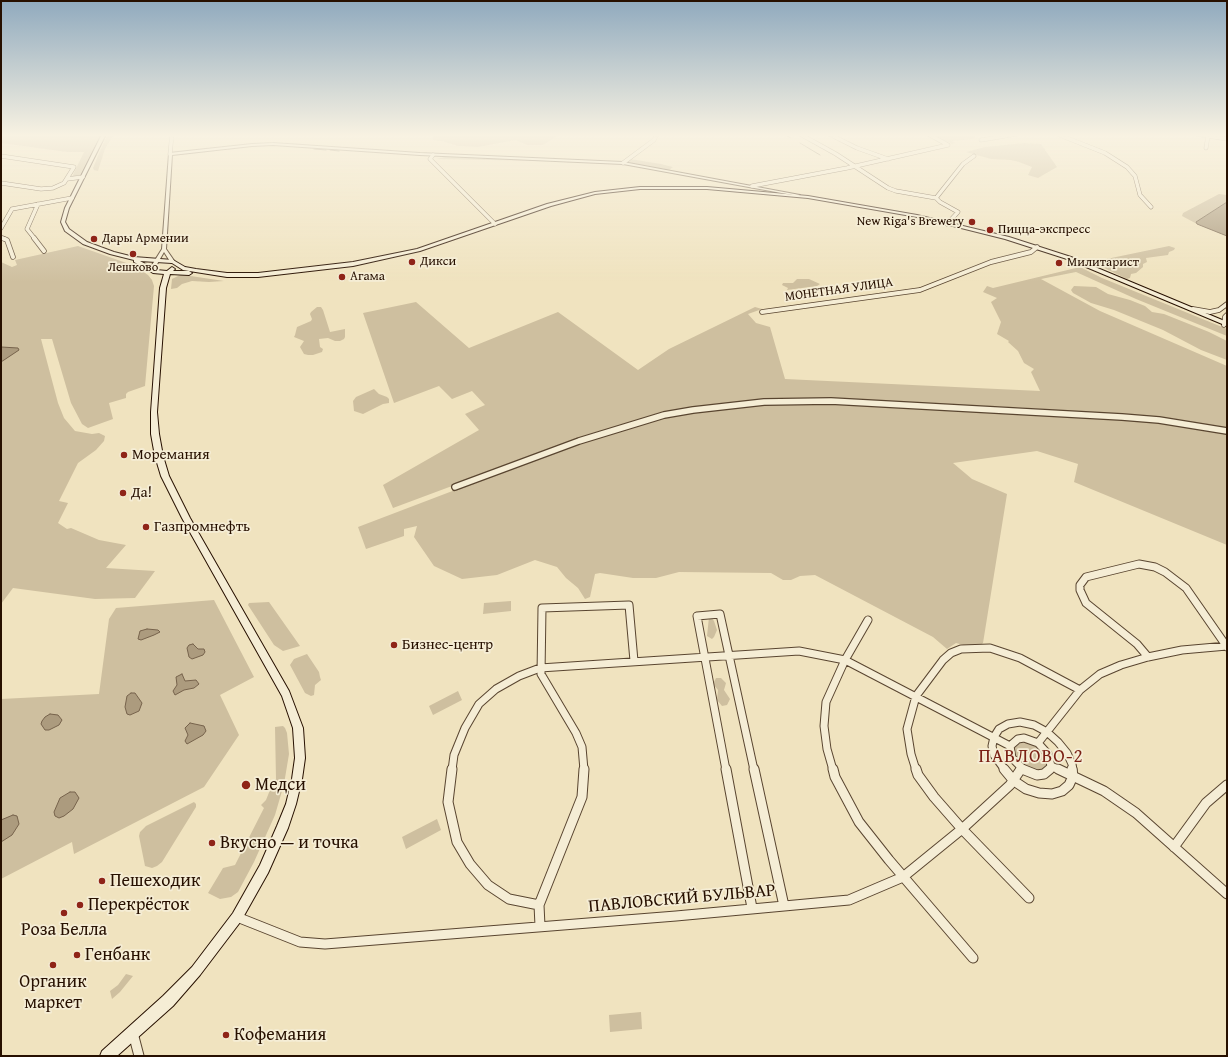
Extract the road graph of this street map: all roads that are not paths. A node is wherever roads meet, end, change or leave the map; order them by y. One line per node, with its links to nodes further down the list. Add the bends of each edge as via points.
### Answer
1 (3, 183): 2 (street, via 46,189)
2 (62, 183)
3 (80, 183): 13 (main road)
4 (168, 183): 22 (street)
5 (454, 183): 17 (street)
6 (737, 183): 11 (street)
7 (761, 183): 11 (street)
8 (881, 183): 14 (street, via 892,190)
9 (948, 183): 14 (street)
10 (1137, 183): 16 (street, via 1140,195)
11 (752, 186): 12 (street)
12 (768, 192): 17 (main road, via 690,187 616,190 564,200); 18 (main road); 18 (main road, via 897,212); 31 (main road, via 691,189 618,191 562,203 440,246 380,262 263,277 224,277)
13 (72, 198): 15 (street); 26 (main road, via 64,217 65,227 69,233 97,248)
14 (936, 198): 18 (street, via 958,212)
15 (38, 204): 19 (street, via 12,209); 23 (street, via 27,229)
16 (1151, 207)
17 (495, 224): 29 (main road, via 406,254 308,271 227,275)
18 (947, 224): 21 (main road)
19 (1, 228)
20 (1, 238): 25 (street, via 7,240)
21 (1036, 247): 34 (main road, via 1076,260); 35 (street, МОНЕТНАЯ УЛИЦА, via 1031,252 991,262 920,290); 37 (main road)
22 (164, 249): 24 (street); 29 (street)
23 (44, 251)
24 (161, 255): 27 (street, via 155,259); 28 (street)
25 (13, 257)
26 (134, 260): 27 (main road); 30 (main road)
27 (142, 260): 28 (main road)
28 (156, 263): 29 (main road); 30 (main road, via 151,268)
29 (171, 265): 30 (main road); 31 (main road); 32 (main road)
30 (156, 272): 32 (main road)
31 (185, 272): 32 (main road, via 173,275)
32 (164, 285): 67 (main road, via 154,412 155,434 161,463 186,518 286,694 297,723 300,741 297,779 291,804 264,870)
33 (1227, 304): 34 (street, via 1210,312)
34 (1190, 308): 37 (main road)
35 (762, 312)
36 (1227, 315): 37 (street)
37 (1226, 324)
38 (1227, 431): 39 (street, via 1122,417 831,401 764,402 664,415 579,441)
39 (455, 487)
40 (868, 620): 45 (street)
41 (1227, 647): 44 (street, via 1182,650); 44 (street, via 1186,588 1165,572 1138,564 1086,576 1080,585 1086,602 1137,644)
42 (729, 655): 43 (street); 43 (street, via 720,614 697,616); 45 (street, via 799,651); 65 (street)
43 (704, 657): 46 (street); 66 (street)
44 (1148, 657): 48 (street, via 1100,674)
45 (845, 660): 49 (street); 61 (street, via 826,702 824,726 827,749 835,777 850,807)
46 (634, 661): 47 (street); 47 (street, via 629,605 542,608)
47 (540, 668): 64 (street, via 582,747 584,781 582,797); 64 (street, via 496,689 479,704 465,728 454,755 448,802 457,842 470,864 488,885 509,900)
48 (1080, 690): 49 (street, via 1020,658 990,648 973,648 951,653); 50 (street)
49 (916, 696): 51 (street); 59 (street, via 907,729 910,754 918,775)
50 (1047, 732): 51 (street, via 1020,722 1004,726); 52 (street); 56 (street, via 1067,753 1072,764)
51 (994, 737): 53 (street); 57 (street, via 994,755 1005,774)
52 (1038, 743): 53 (street, via 1018,739); 54 (street, via 1048,754)
53 (1010, 746): 55 (street, via 1012,758)
54 (1051, 766): 55 (street, via 1044,774 1033,774); 56 (street)
55 (1022, 769): 57 (street, ПАВЛОВСКИЙ БУЛЬВАР)
56 (1073, 776): 57 (street, via 1066,788 1052,794 1033,791); 60 (street, via 1104,791 1136,813)
57 (1014, 781): 59 (street, ПАВЛОВСКИЙ БУЛЬВАР)
58 (1227, 785): 60 (street, via 1206,803)
59 (962, 829): 61 (street, ПАВЛОВСКИЙ БУЛЬВАР); 63 (street)
60 (1174, 847): 62 (street)
61 (903, 877): 65 (street, ПАВЛОВСКИЙ БУЛЬВАР, via 849,900); 69 (street)
62 (1227, 894)
63 (1029, 898)
64 (539, 905): 68 (street)
65 (784, 906): 66 (street, ПАВЛОВСКИЙ БУЛЬВАР)
66 (752, 908): 68 (street, ПАВЛОВСКИЙ БУЛЬВАР)
67 (238, 917): 68 (street, ПАВЛОВСКИЙ БУЛЬВАР, via 300,942 325,944); 70 (main road, via 196,971)
68 (540, 926)
69 (973, 958)
70 (133, 1033): 71 (main road); 72 (street)
71 (107, 1056)
72 (139, 1056)

